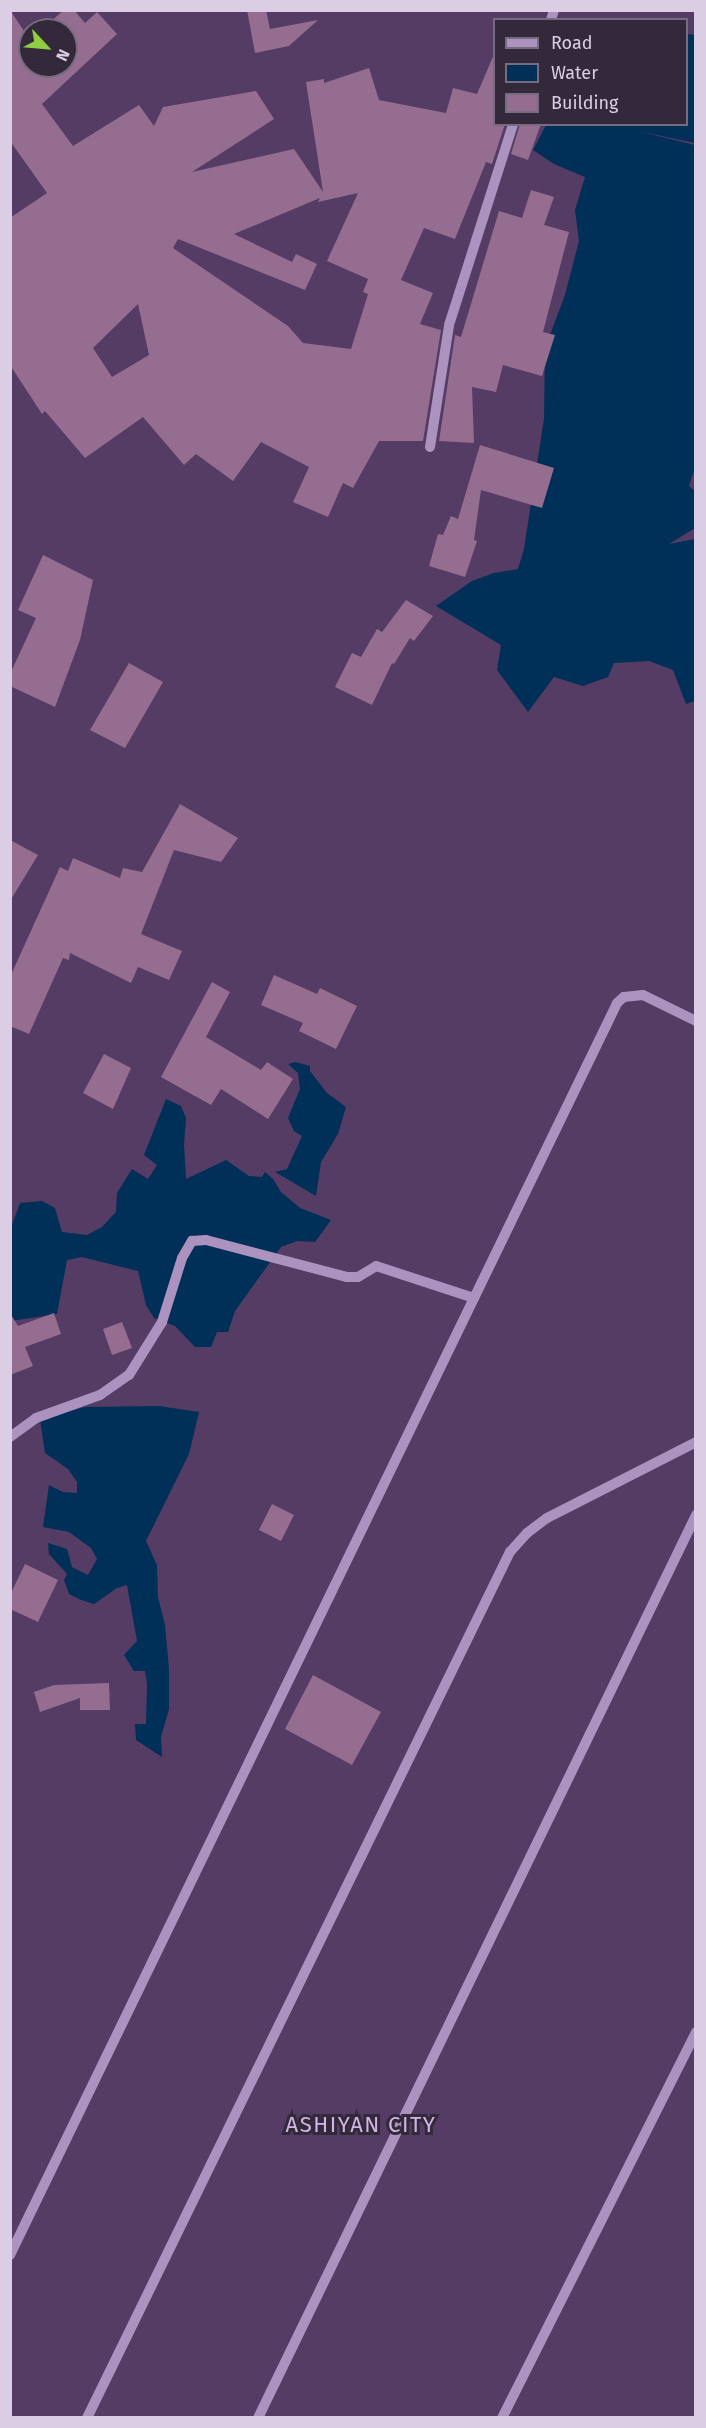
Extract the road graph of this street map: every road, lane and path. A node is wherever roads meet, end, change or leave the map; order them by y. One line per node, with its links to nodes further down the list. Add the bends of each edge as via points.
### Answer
1 (512, 126): 2 (street, via 449,325)
2 (430, 447)
3 (696, 1022): 4 (street, via 643,994 624,997 617,1003)
4 (474, 1298): 5 (street, via 376,1266 358,1277 347,1277 206,1240 192,1241 182,1258 162,1322 129,1375 100,1395 36,1418); 9 (street)
5 (10, 1437)
6 (696, 1442): 10 (street, via 547,1518 510,1552)
7 (696, 1515): 11 (street)
8 (696, 2032): 12 (street)
9 (10, 2255)
10 (87, 2418)
11 (258, 2418)
12 (502, 2418)

